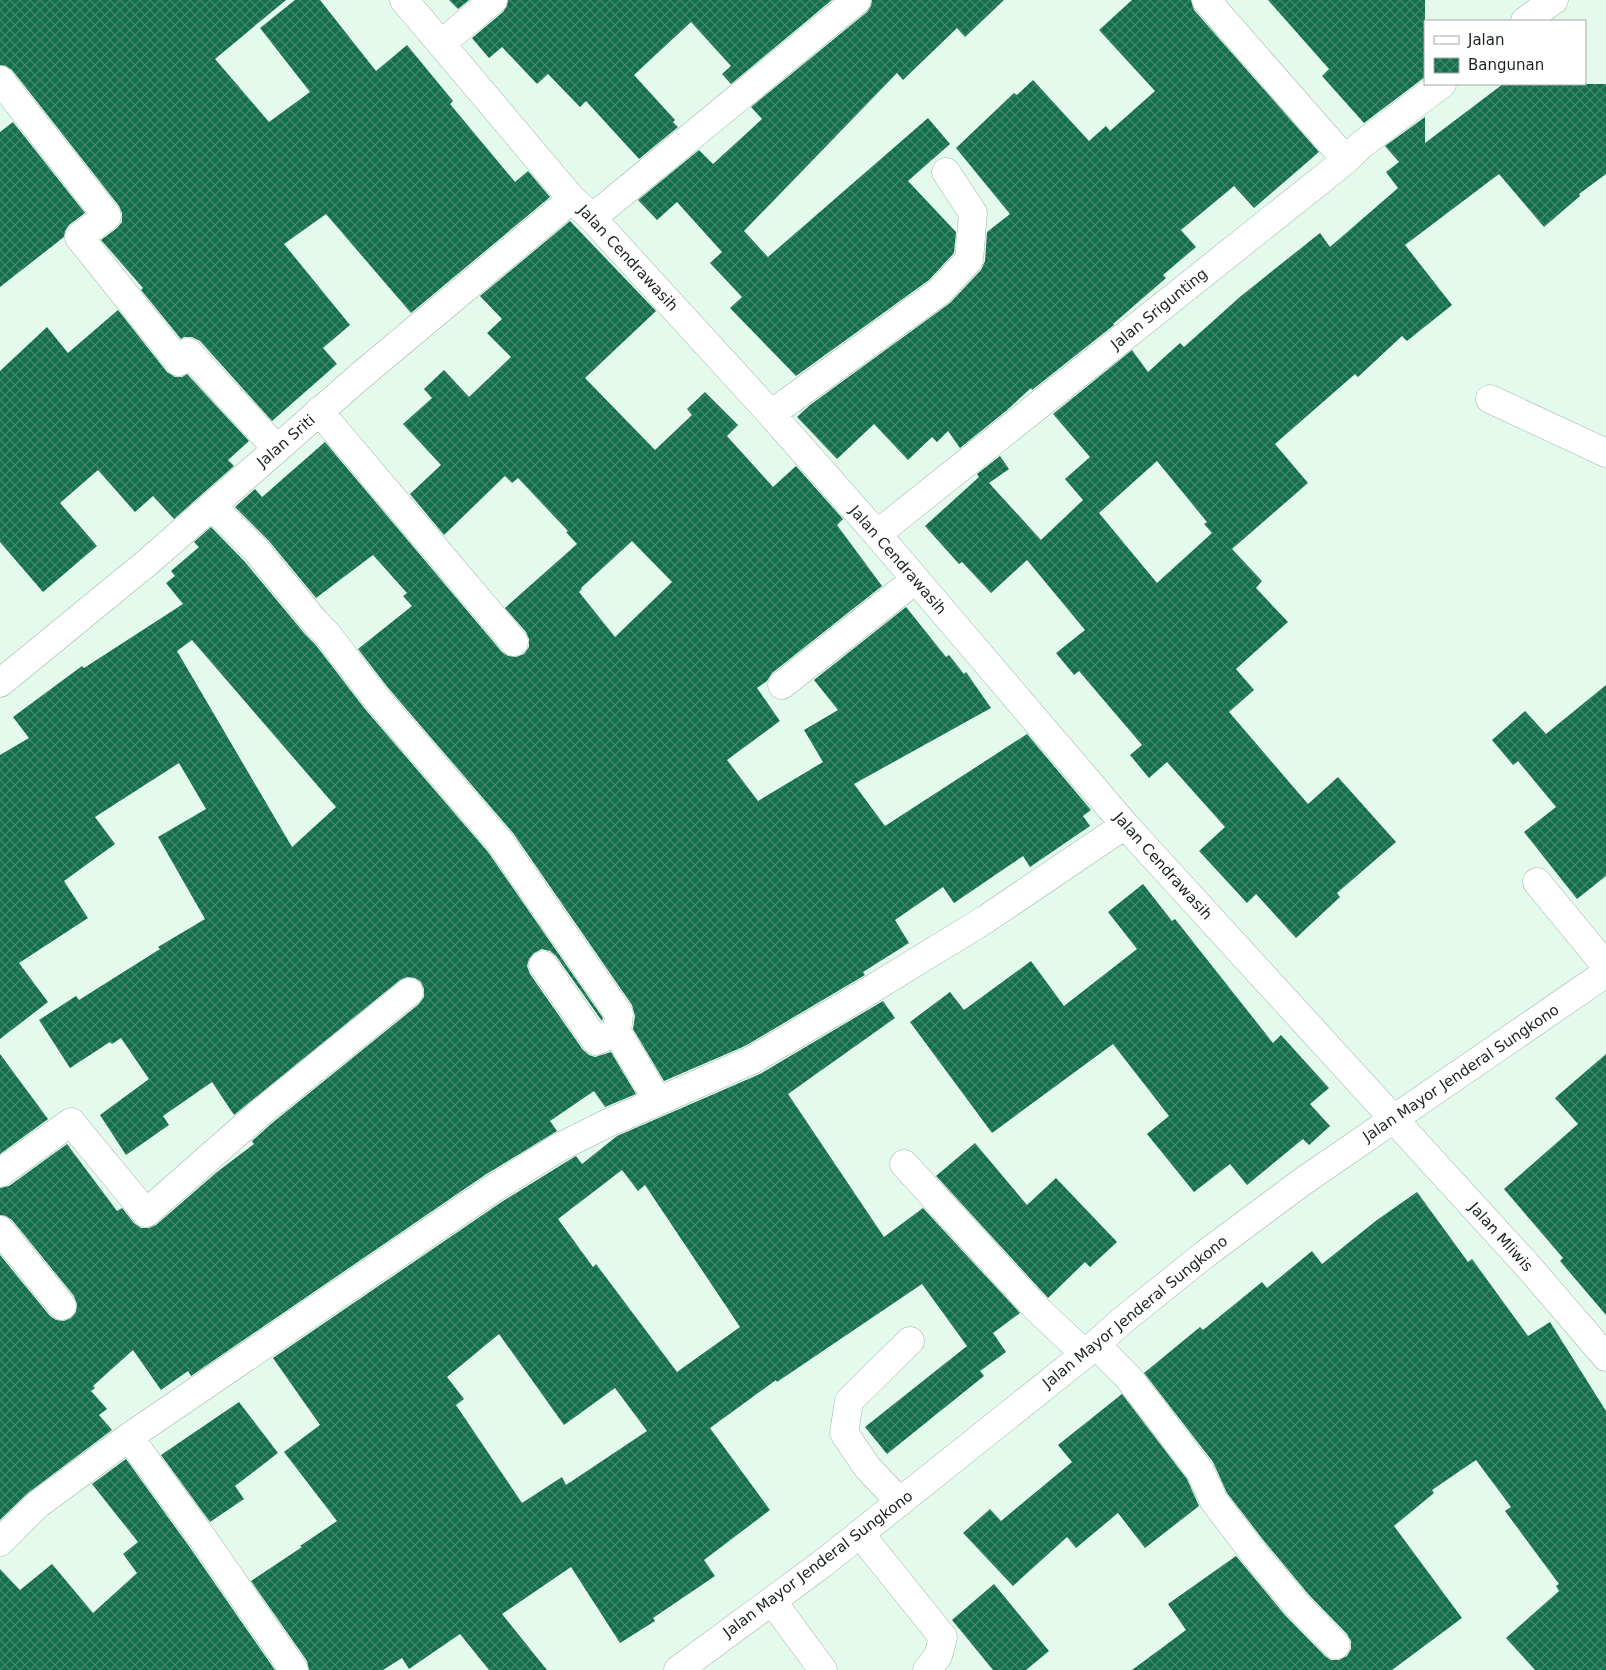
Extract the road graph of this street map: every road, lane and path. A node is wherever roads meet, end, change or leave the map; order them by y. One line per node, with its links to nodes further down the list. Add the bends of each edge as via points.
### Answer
1 (404, 0): 7 (main road, Jalan Cendrawasih)
2 (493, 0): 7 (main road)
3 (857, 0): 13 (main road)
4 (1206, 0): 10 (main road)
5 (1554, 0): 6 (main road)
6 (1526, 20)
7 (441, 44): 12 (main road, Jalan Cendrawasih)
8 (0, 80): 17 (main road, via 107,216 79,237 179,362 188,352)
9 (1441, 85): 10 (main road, Jalan Srigunting)
10 (1353, 153): 20 (main road, Jalan Srigunting)
11 (946, 172): 16 (main road, via 973,213 969,260 939,292)
12 (572, 199): 13 (main road, Jalan Cendrawasih); 15 (main road, Jalan Sriti)
13 (592, 218): 16 (main road, Jalan Cendrawasih)
14 (1490, 400): 18 (main road)
15 (319, 411): 17 (main road, Jalan Sriti); 22 (main road)
16 (772, 414): 20 (main road, Jalan Cendrawasih)
17 (277, 449): 19 (main road, Jalan Sriti)
18 (1606, 453)
19 (212, 506): 23 (main road, Jalan Sriti); 31 (main road, via 257,551 377,699 500,842 619,1014)
20 (877, 534): 21 (main road, Jalan Cendrawasih)
21 (916, 580): 24 (main road); 25 (main road, Jalan Cendrawasih)
22 (514, 642)
23 (0, 683)
24 (782, 685)
25 (1125, 825): 32 (main road, via 986,919 854,1000 752,1060); 33 (main road, Jalan Cendrawasih)
26 (1537, 882): 28 (main road)
27 (543, 965): 31 (main road, via 596,1041)
28 (1606, 966)
29 (1606, 973): 33 (main road, Jalan Mayor Jenderal Sungkono)
30 (409, 992): 35 (main road, via 261,1112 146,1212 71,1122)
31 (618, 1032): 32 (main road)
32 (658, 1101): 41 (main road, via 558,1148 494,1188)
33 (1393, 1119): 39 (main road, Jalan Mayor Jenderal Sungkono, via 1204,1255); 40 (main road, Jalan Mliwis, via 1528,1264)
34 (904, 1164): 39 (main road, via 1037,1309)
35 (0, 1173)
36 (0, 1230): 37 (main road)
37 (62, 1306)
38 (910, 1341): 42 (main road, via 849,1400 844,1433 867,1467)
39 (1090, 1349): 42 (main road, Jalan Mayor Jenderal Sungkono); 46 (main road, via 1128,1377 1200,1471 1214,1502 1252,1551)
40 (1606, 1357)
41 (129, 1437): 44 (main road, via 37,1505); 47 (main road)
42 (900, 1502): 43 (main road, Jalan Mayor Jenderal Sungkono)
43 (860, 1534): 45 (main road, Jalan Mayor Jenderal Sungkono); 50 (main road, via 943,1637 938,1656)
44 (0, 1542)
45 (772, 1602): 48 (main road, Jalan Mayor Jenderal Sungkono); 49 (main road)
46 (1336, 1645)
47 (294, 1670)
48 (678, 1670)
49 (822, 1670)
50 (927, 1670)

